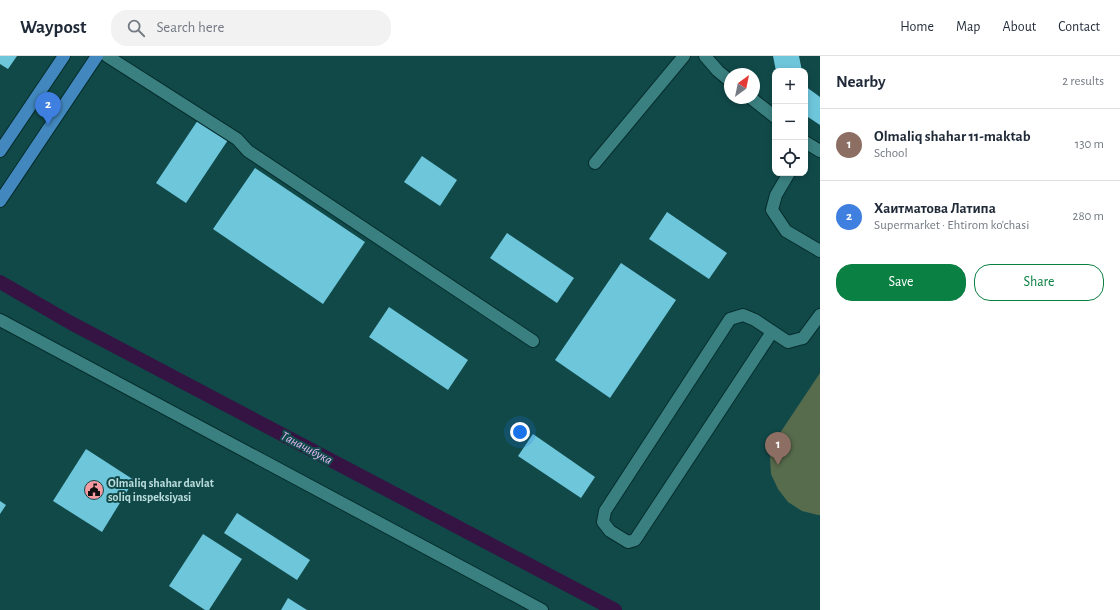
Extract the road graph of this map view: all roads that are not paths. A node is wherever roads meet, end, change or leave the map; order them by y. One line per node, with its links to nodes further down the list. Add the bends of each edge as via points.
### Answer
1 (64, 56): 10 (main road)
2 (97, 56): 14 (main road)
3 (107, 56): 19 (street, via 237,139 248,151)
4 (684, 56): 12 (street)
5 (705, 56): 6 (street)
6 (724, 76)
7 (759, 104): 8 (street)
8 (772, 115)
9 (808, 145): 11 (street)
10 (0, 150)
11 (820, 151)
12 (595, 163)
13 (787, 176): 15 (street, via 776,195 772,210 786,231)
14 (0, 201)
15 (820, 251)
16 (820, 315): 18 (street, via 803,338 788,342)
17 (0, 320): 20 (street)
18 (772, 332): 18 (street, via 743,315 730,319 605,511 603,522 610,531 628,542 635,540)
19 (533, 341)
20 (542, 610)

